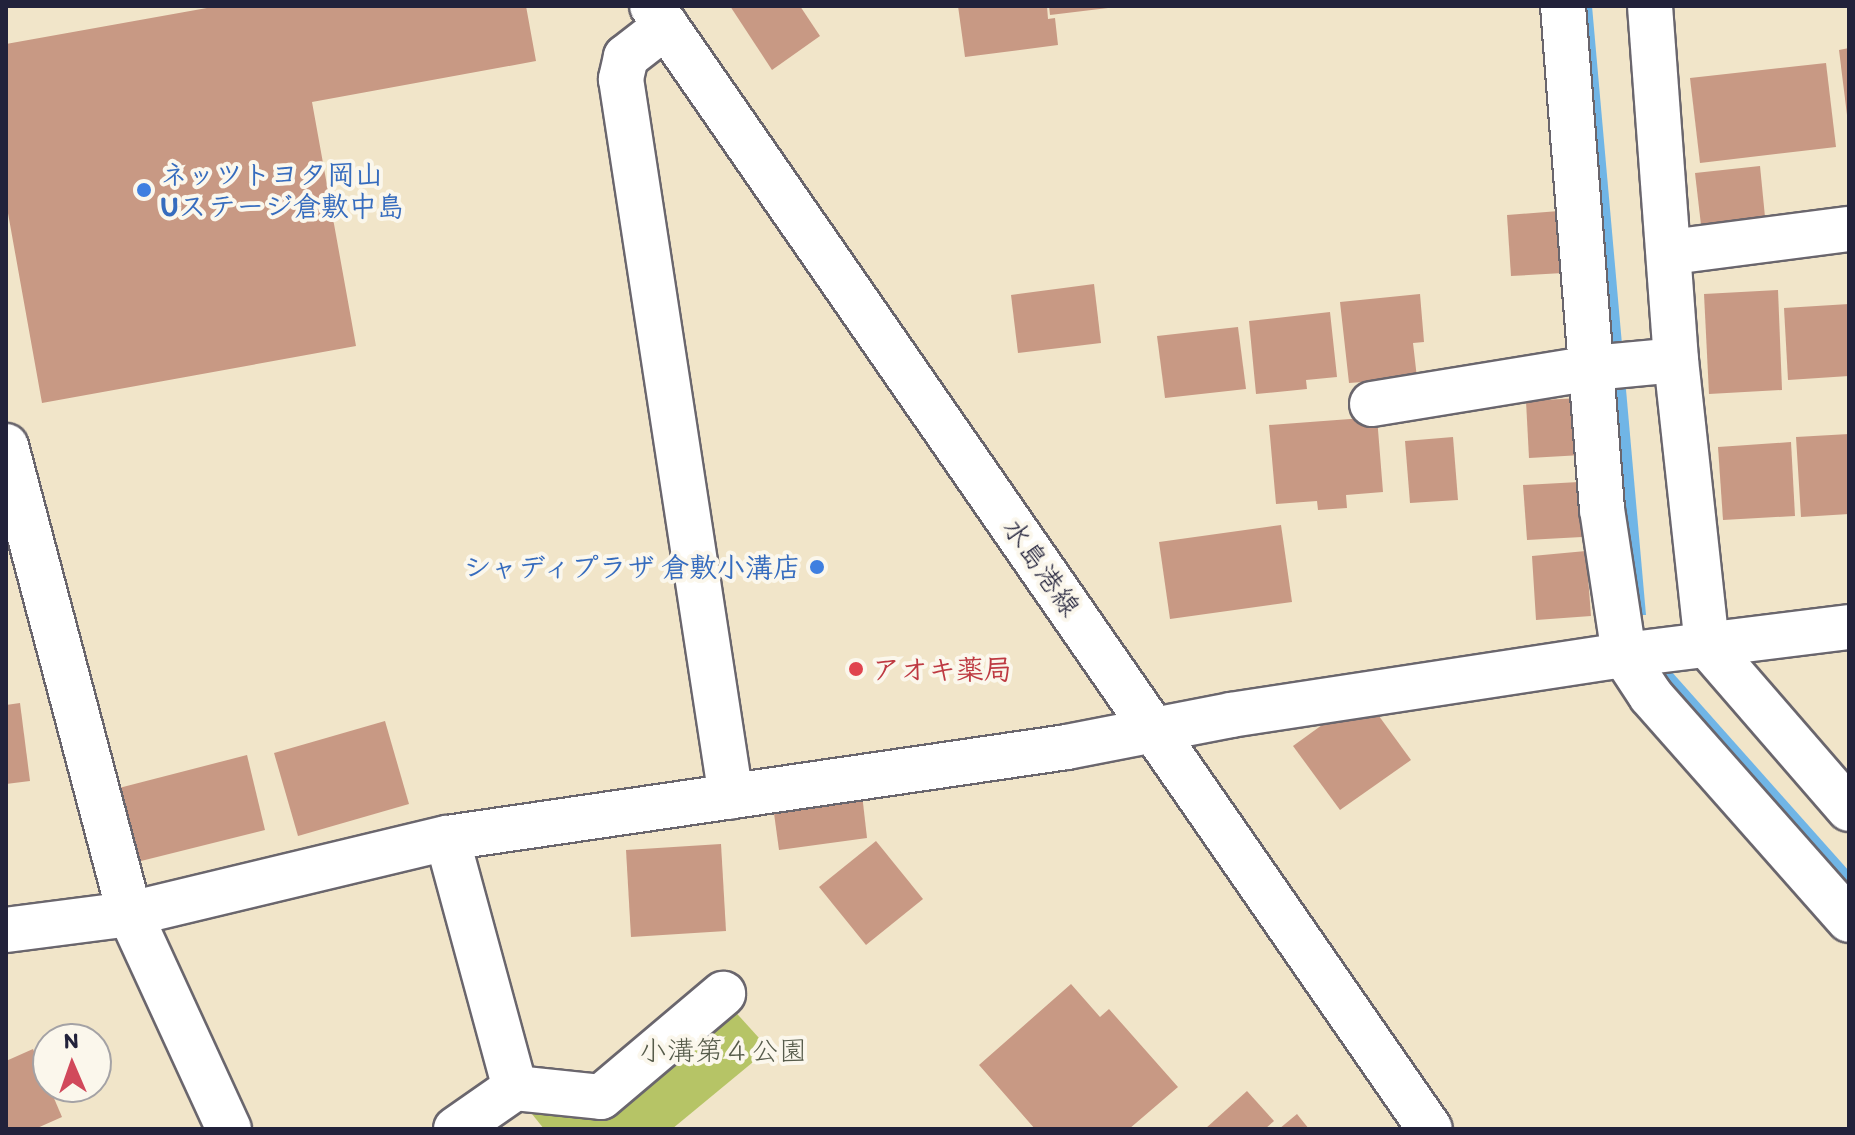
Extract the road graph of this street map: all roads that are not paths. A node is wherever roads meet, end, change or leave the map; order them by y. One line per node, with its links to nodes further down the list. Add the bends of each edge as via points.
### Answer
1 (1563, 6): 6 (street)
2 (1650, 6): 5 (street)
3 (659, 16): 12 (street, 水島港線); 13 (street, via 626,57 621,79)
4 (1849, 229): 5 (street)
5 (1671, 252): 6 (street)
6 (1626, 364): 7 (street); 10 (street); 11 (street, via 1602,509)
7 (1372, 404)
8 (6, 446): 16 (street)
9 (1849, 627): 10 (street)
10 (1707, 645): 11 (street); 14 (street)
11 (1624, 655): 12 (street); 17 (street, via 1651,696)
12 (1155, 730): 13 (street); 23 (street, 水島港線)
13 (731, 797): 15 (street)
14 (1849, 809)
15 (447, 838): 16 (street); 20 (street)
16 (130, 914): 18 (street); 21 (street)
17 (1849, 920)
18 (6, 930)
19 (723, 994): 20 (street, via 601,1097)
20 (515, 1088): 22 (street)
21 (229, 1129)
22 (456, 1129)
23 (1430, 1129)

